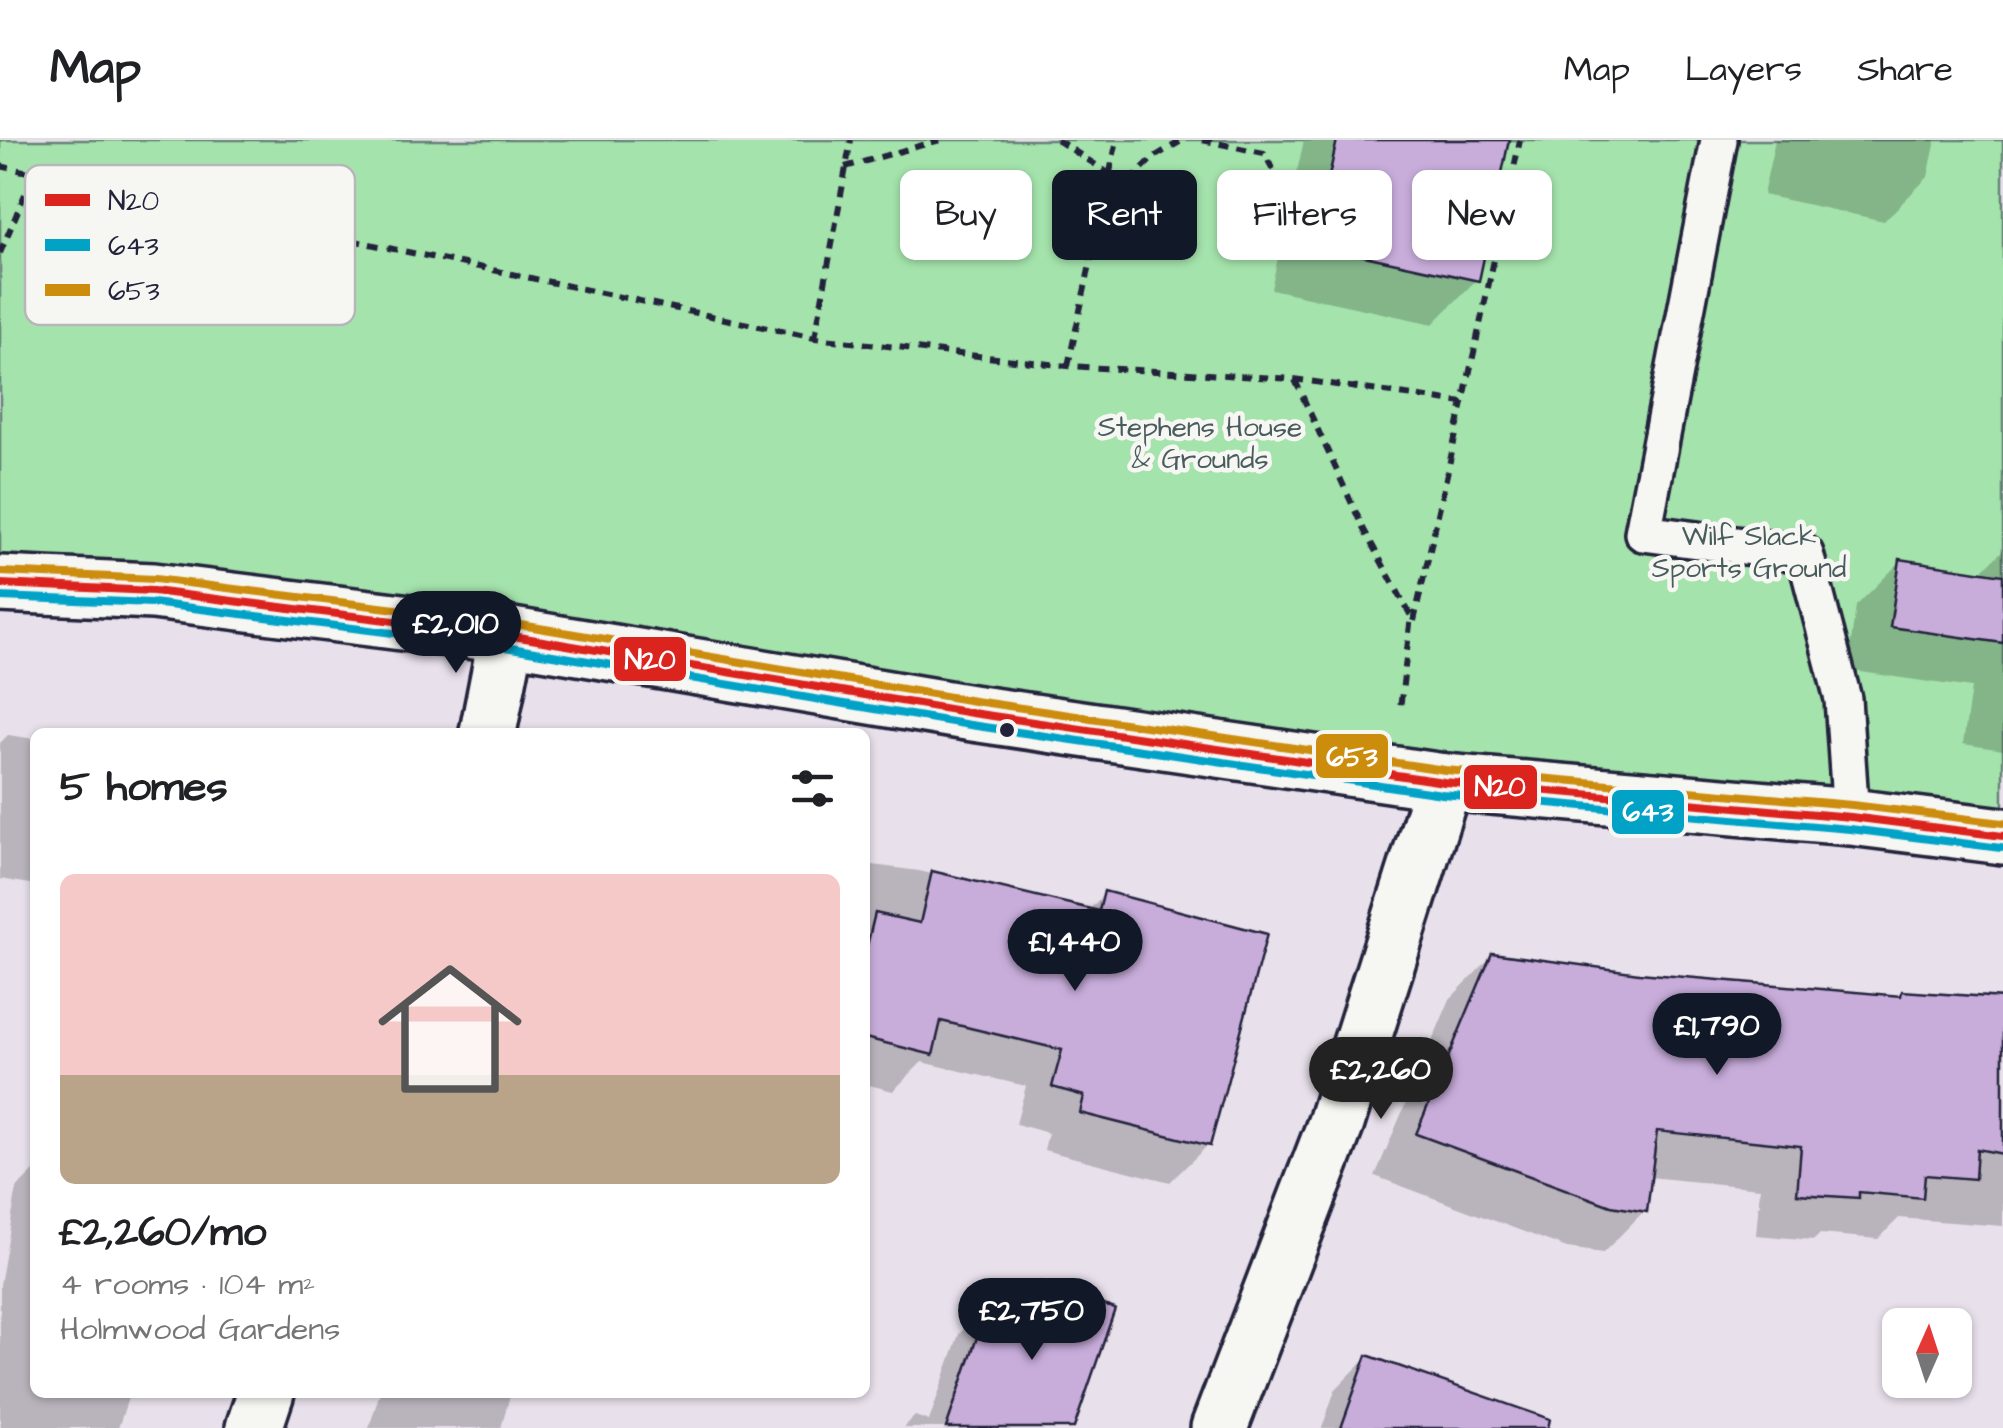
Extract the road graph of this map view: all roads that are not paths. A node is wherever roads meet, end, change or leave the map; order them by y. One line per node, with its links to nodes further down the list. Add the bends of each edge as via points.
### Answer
1 (1719, 140): 6 (lane, via 1643,533 1805,554 1843,698)
2 (0, 584): 3 (main road, via 153,591)
3 (507, 635): 4 (main road); 5 (main road)
4 (489, 728)
5 (1444, 782): 6 (main road); 10 (main road, via 1336,1123)
6 (1851, 817): 7 (main road)
7 (2003, 836)
8 (264, 1398): 9 (main road)
9 (254, 1428)
10 (1218, 1428)

